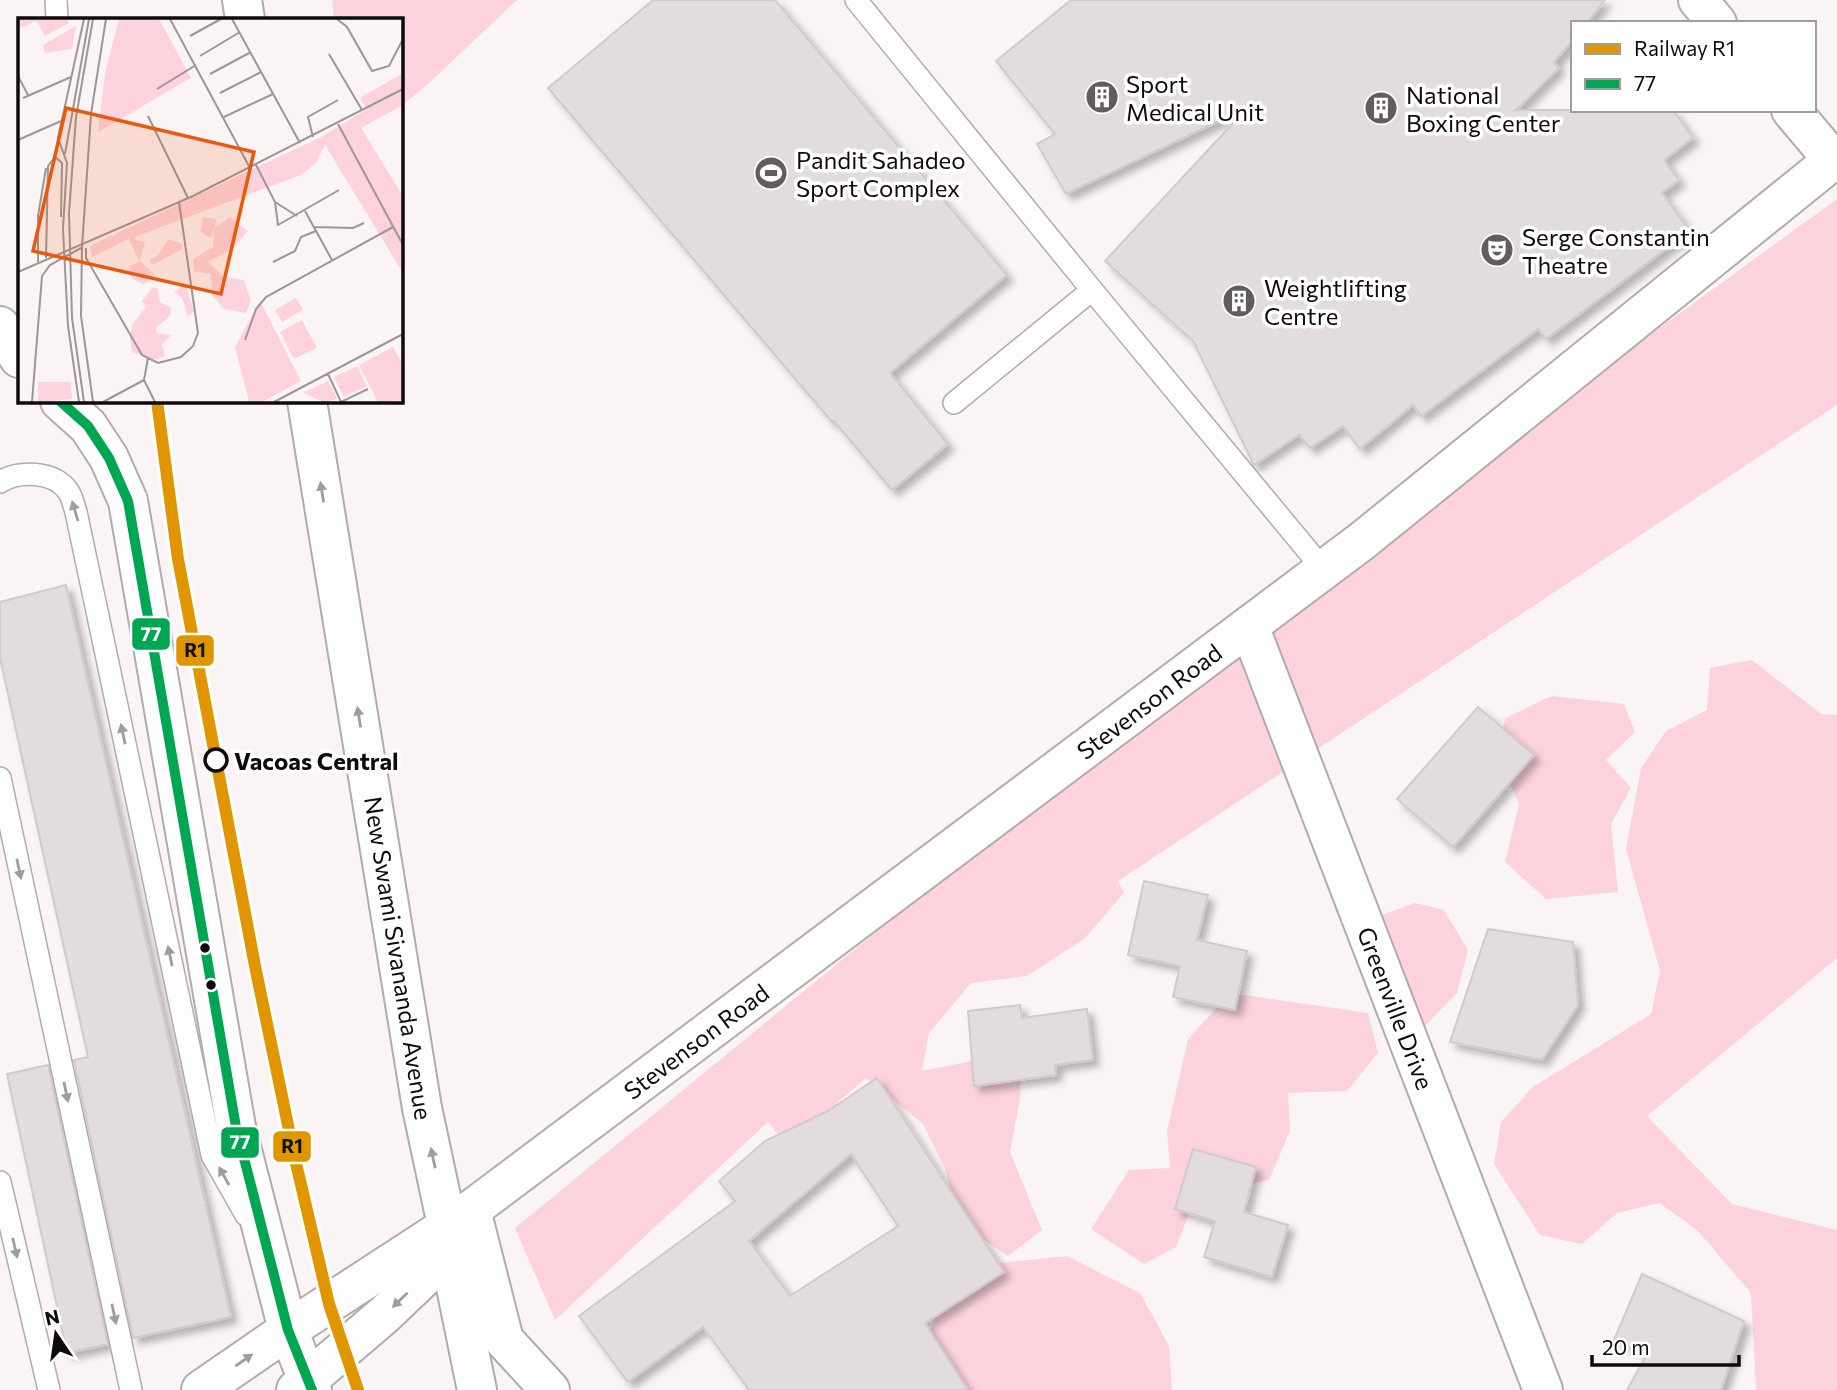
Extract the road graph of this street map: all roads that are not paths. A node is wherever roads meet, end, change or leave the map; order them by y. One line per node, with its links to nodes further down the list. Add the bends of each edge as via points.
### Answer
1 (56, 0): 5 (lane)
2 (242, 0): 6 (street)
3 (856, 0): 10 (lane)
4 (1698, 0): 7 (street)
5 (57, 18)
6 (245, 18)
7 (1715, 21)
8 (1793, 112): 9 (street)
9 (1835, 159): 18 (street, Stevenson Road)
10 (1092, 290): 15 (lane); 18 (lane)
11 (0, 328): 12 (street)
12 (18, 356)
13 (62, 402): 16 (street)
14 (307, 402): 22 (street, New Swami Sivananda Avenue, one-way to 14, via 422,1108)
15 (954, 403)
16 (87, 413): 23 (street, via 128,501 236,1126)
17 (0, 482): 23 (lane, one-way to 17, via 212,1155 76,512 68,490 51,479 31,473)
18 (1323, 569): 19 (street, Stevenson Road)
19 (1249, 625): 22 (street, Stevenson Road); 31 (street, Greenville Drive)
20 (0, 779): 27 (lane, one-way to 27)
21 (0, 1182): 26 (lane, one-way to 26)
22 (457, 1226): 24 (street); 25 (street, one-way to 25, via 384,1315); 29 (street); 30 (street, via 504,1340)
23 (269, 1257): 24 (street)
24 (288, 1330): 25 (street); 28 (street, one-way to 24)
25 (306, 1387)
26 (49, 1390)
27 (131, 1390)
28 (201, 1390)
29 (477, 1390)
30 (550, 1390)
31 (1544, 1390)

